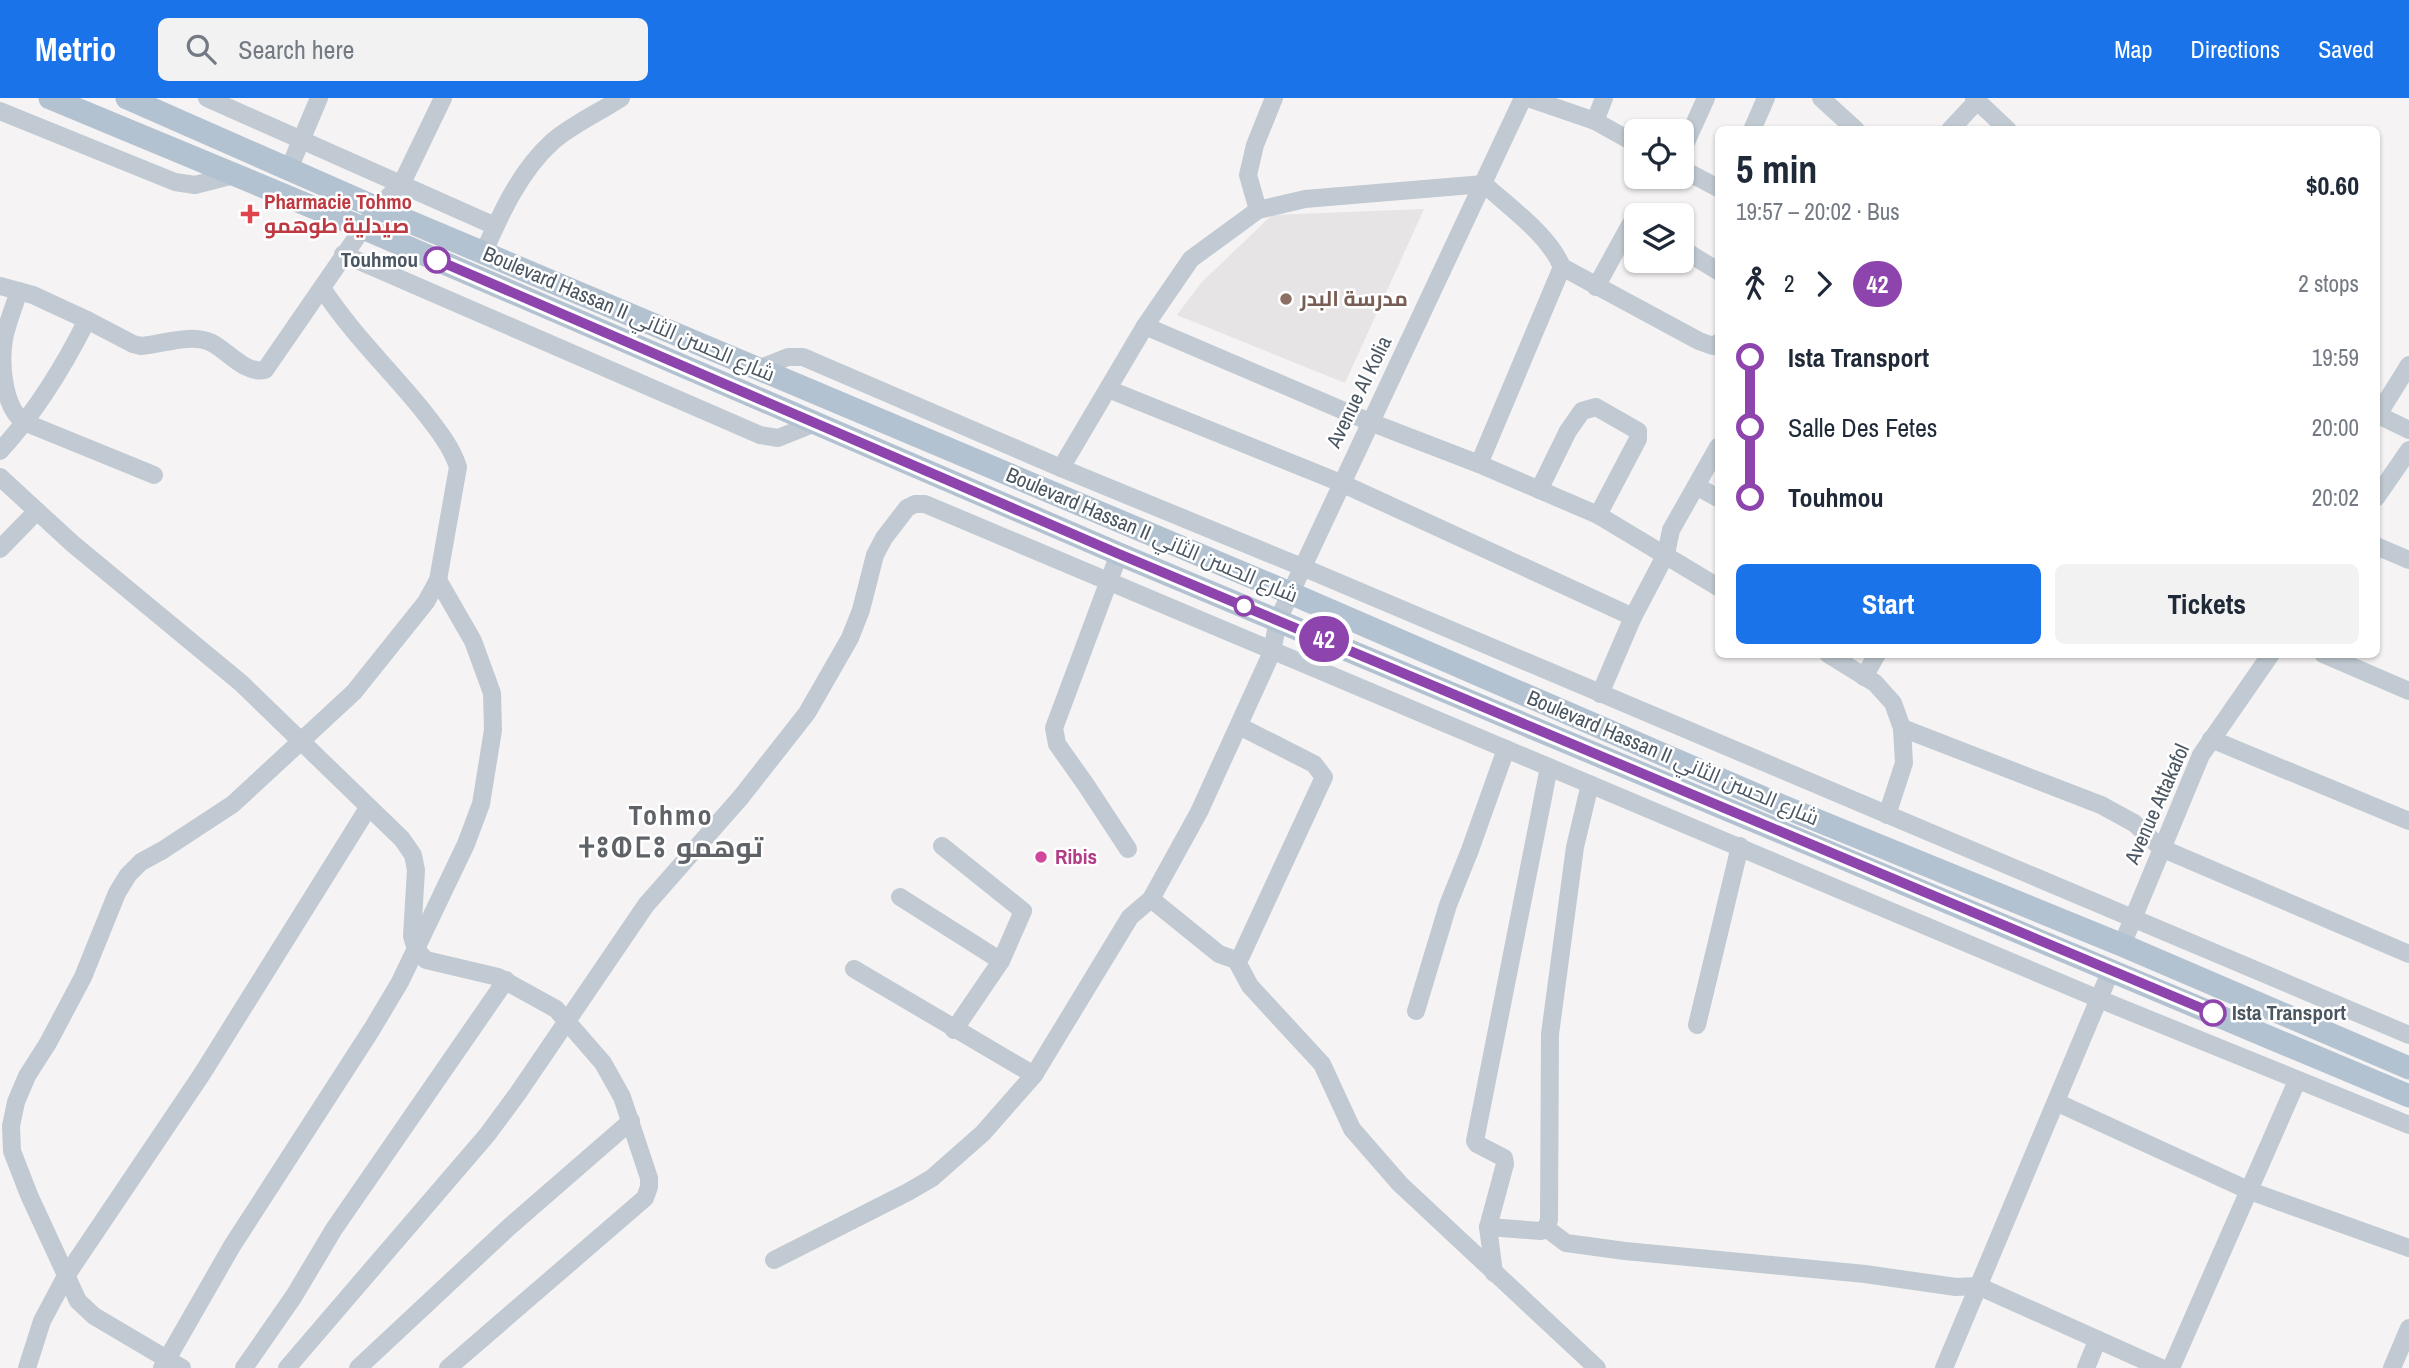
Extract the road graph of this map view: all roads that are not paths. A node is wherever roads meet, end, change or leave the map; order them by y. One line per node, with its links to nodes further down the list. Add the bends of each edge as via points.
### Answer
1 (50, 98): 25 (main road, Boulevard Hassan II شارع الحسن الثاني)
2 (127, 98): 24 (main road, Boulevard Hassan II شارع الحسن الثاني)
3 (207, 98): 14 (street)
4 (319, 98): 23 (street)
5 (443, 98): 27 (street)
6 (621, 98): 32 (street, via 554,141 526,170)
7 (1274, 98): 31 (street, via 1248,175)
8 (1525, 98): 16 (street); 28 (street, Avenue Al Kolia)
9 (1604, 98): 16 (street)
10 (1706, 98): 17 (street)
11 (1766, 98): 18 (street)
12 (1821, 98): 19 (street)
13 (1975, 99): 20 (street); 21 (street)
14 (228, 102): 23 (street)
15 (0, 111): 25 (street, via 175,182 195,186)
16 (1595, 121): 22 (street)
17 (1694, 124)
18 (1754, 126)
19 (1852, 126)
20 (1953, 126)
21 (2004, 126)
22 (1624, 137)
23 (302, 139): 24 (street); 27 (street)
24 (289, 169): 30 (main road, Boulevard Hassan II شارع الحسن الثاني)
25 (234, 175): 33 (main road, Boulevard Hassan II شارع الحسن الثاني)
26 (1694, 175): 29 (street)
27 (402, 183): 30 (street); 32 (street)
28 (1484, 184): 31 (street, via 1305,199); 38 (street, via 1541,236); 54 (street, Avenue Al Kolia)
29 (1715, 186)
30 (377, 208): 33 (street); 35 (main road, Boulevard Hassan II شارع الحسن الثاني)
31 (1258, 210): 45 (street, via 1191,259)
32 (495, 226): 35 (street)
33 (363, 228): 36 (street); 53 (main road, Boulevard Hassan II شارع الحسن الثاني)
34 (1624, 236): 41 (street)
35 (484, 253): 48 (main road, Boulevard Hassan II شارع الحسن الثاني)
36 (343, 254): 42 (street); 53 (street, via 760,435 778,438)
37 (1694, 256): 39 (street)
38 (1562, 267): 41 (street); 59 (street)
39 (1715, 269)
40 (0, 286): 43 (street)
41 (1596, 287): 46 (street, via 1699,341)
42 (322, 288): 44 (street, via 271,365 261,371 202,339 141,346); 76 (street, via 427,415 455,458 458,467)
43 (19, 291): 44 (street); 52 (street, via 3,350 12,407)
44 (87, 320): 52 (street)
45 (1145, 326): 49 (street); 54 (street)
46 (1715, 345)
47 (2409, 365): 50 (street)
48 (758, 369): 60 (street, via 788,357 803,357); 79 (main road, Boulevard Hassan II شارع الحسن الثاني)
49 (1108, 389): 60 (street); 63 (street)
50 (2380, 412)
51 (2380, 418): 55 (street)
52 (24, 422): 57 (street); 61 (street)
53 (818, 422): 72 (main road, Boulevard Hassan II شارع الحسن الثاني)
54 (1370, 422): 59 (street); 63 (street, Avenue Al Kolia)
55 (2409, 430)
56 (2409, 450): 66 (street)
57 (0, 451)
58 (1715, 453): 64 (street)
59 (1479, 464): 65 (street)
60 (1061, 468): 75 (street)
61 (154, 475)
62 (0, 477): 68 (street)
63 (1341, 484): 75 (street, Avenue Al Kolia); 80 (street)
64 (1698, 487): 67 (street); 73 (street, via 1671,530)
65 (1539, 490): 69 (street); 69 (street, via 1568,431 1582,411 1596,407 1638,431)
66 (2380, 492)
67 (1715, 496)
68 (37, 511): 71 (street); 93 (street, via 241,683)
69 (1598, 515): 73 (street)
70 (2380, 548): 74 (street)
71 (0, 549)
72 (1119, 554): 77 (street); 81 (main road, Boulevard Hassan II شارع الحسن الثاني)
73 (1665, 554): 78 (street); 80 (street)
74 (2409, 560)
75 (1302, 567): 79 (street, Avenue Al Kolia); 89 (street)
76 (438, 580): 93 (street, via 412,621 354,692); 108 (street, via 473,641 492,693 494,730 481,804)
77 (1109, 582): 82 (street); 103 (street, via 1054,737); 117 (street, via 925,504 906,508 875,555 850,638 807,713 646,905)
78 (1715, 585)
79 (1290, 593): 81 (street, Avenue Al Kolia); 107 (main road, Boulevard Hassan II شارع الحسن الثاني, via 1782,806)
80 (1633, 617): 89 (street)
81 (1278, 620): 82 (street, Avenue Al Kolia); 113 (main road, Boulevard Hassan II شارع الحسن الثاني)
82 (1272, 652): 90 (street, Avenue Al Kolia); 94 (street)
83 (1834, 658): 87 (street)
84 (1875, 658): 87 (street)
85 (2268, 658): 92 (street, Avenue Attakafol)
86 (2332, 658): 88 (street)
87 (1864, 677): 91 (street, via 1893,703)
88 (2409, 691)
89 (1600, 694): 98 (street)
90 (1239, 726): 105 (street, Avenue Al Kolia); 110 (street, via 1314,764 1324,777)
91 (1902, 728): 98 (street, via 1903,763); 102 (street, via 2101,805 2134,823)
92 (2211, 739): 99 (street); 102 (street, Avenue Attakafol)
93 (300, 741): 97 (street); 134 (street, via 233,804 128,875 83,976 27,1076 11,1126 12,1151)
94 (1506, 749): 95 (street); 116 (street, via 1448,905)
95 (1549, 767): 96 (street); 129 (street, via 1475,1141 1504,1158 1505,1164)
96 (1590, 784): 101 (street); 130 (street, via 1575,847 1550,1034)
97 (368, 808): 108 (street, via 413,855 412,936); 134 (street, via 202,1074)
98 (1886, 815): 106 (street)
99 (2409, 821)
100 (943, 846): 111 (street, via 1023,911)
101 (1740, 846): 115 (street); 118 (street)
102 (2161, 848): 106 (street, Avenue Attakafol); 109 (street)
103 (1128, 849)
104 (900, 897): 111 (street)
105 (1151, 899): 110 (street, via 1219,954); 122 (street, Avenue Al Kolia, via 1130,917)
106 (2134, 917): 107 (street, Avenue Attakafol); 120 (street)
107 (2122, 945): 113 (main road); 121 (main road, Boulevard Hassan II شارع الحسن الثاني)
108 (416, 949): 114 (street, via 426,960); 138 (street, via 372,1030 232,1246)
109 (2409, 954)
110 (1236, 960): 133 (street, via 1250,985 1322,1064 1352,1129 1399,1184)
111 (1001, 961): 119 (street)
112 (854, 969): 119 (street)
113 (2111, 970): 115 (street); 124 (main road, Boulevard Hassan II شارع الحسن الثاني)
114 (506, 980): 117 (street, via 545,1001); 140 (street)
115 (2099, 999): 123 (street); 125 (street)
116 (1416, 1011)
117 (568, 1021): 126 (street, via 603,1063); 141 (street, via 487,1135)
118 (1697, 1025)
119 (954, 1030): 122 (street)
120 (2409, 1035)
121 (2409, 1068)
122 (1034, 1075): 132 (street, Avenue Al Kolia, via 983,1133 932,1178)
123 (2297, 1081): 127 (street); 128 (street)
124 (2409, 1096)
125 (2056, 1102): 128 (street); 135 (street)
126 (631, 1121): 142 (street); 143 (street, via 649,1178 645,1198)
127 (2409, 1125)
128 (2250, 1191): 131 (street); 148 (street)
129 (1488, 1227): 130 (street); 133 (street)
130 (1546, 1228): 135 (street, via 1566,1243 1625,1251)
131 (2409, 1248)
132 (774, 1260)
133 (1494, 1273): 144 (street)
134 (66, 1276): 138 (street, via 78,1301 94,1316); 139 (street, via 42,1321)
135 (1978, 1286): 137 (street); 145 (street)
136 (2409, 1328): 149 (street)
137 (2097, 1341): 146 (street); 147 (street)
138 (170, 1365)
139 (27, 1368)
140 (244, 1368)
141 (287, 1368)
142 (358, 1368)
143 (448, 1368)
144 (1597, 1368)
145 (1944, 1368)
146 (2086, 1368)
147 (2161, 1368)
148 (2171, 1368)
149 (2392, 1368)

